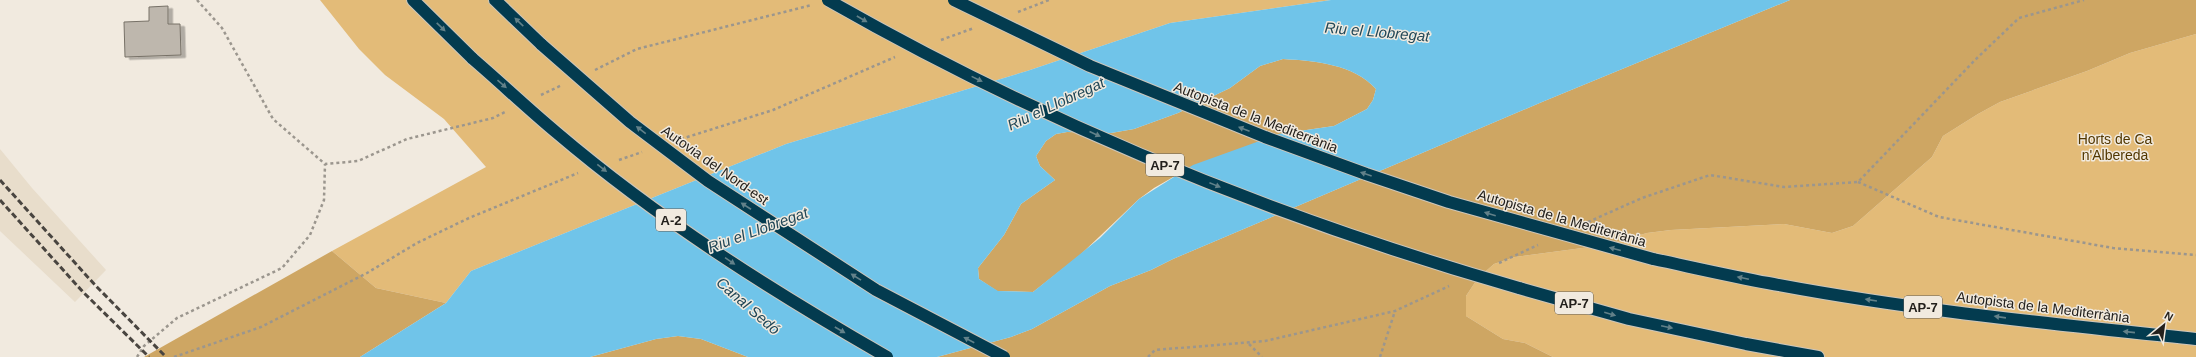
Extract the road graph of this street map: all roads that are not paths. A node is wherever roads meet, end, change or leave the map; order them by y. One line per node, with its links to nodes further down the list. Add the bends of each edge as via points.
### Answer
1 (413, 0): 6 (highway, A-2, one-way to 6, bridge, via 473,58 558,133 652,207 775,291)
2 (495, 0): 7 (highway, Autovia del Nord-est, one-way to 2, bridge, via 876,290 708,181 630,122)
3 (828, 0): 8 (highway, AP-7, one-way to 8, bridge, via 958,70 1028,104 1142,156 1234,193 1429,262 1629,319)
4 (954, 0): 5 (highway, Autopista de la Mediterrània / AP-7, one-way to 4, bridge, via 1900,304 1769,284 1653,259 1449,202 1265,138 1090,66)
5 (2196, 339)
6 (887, 357)
7 (1004, 357)
8 (1818, 357)

